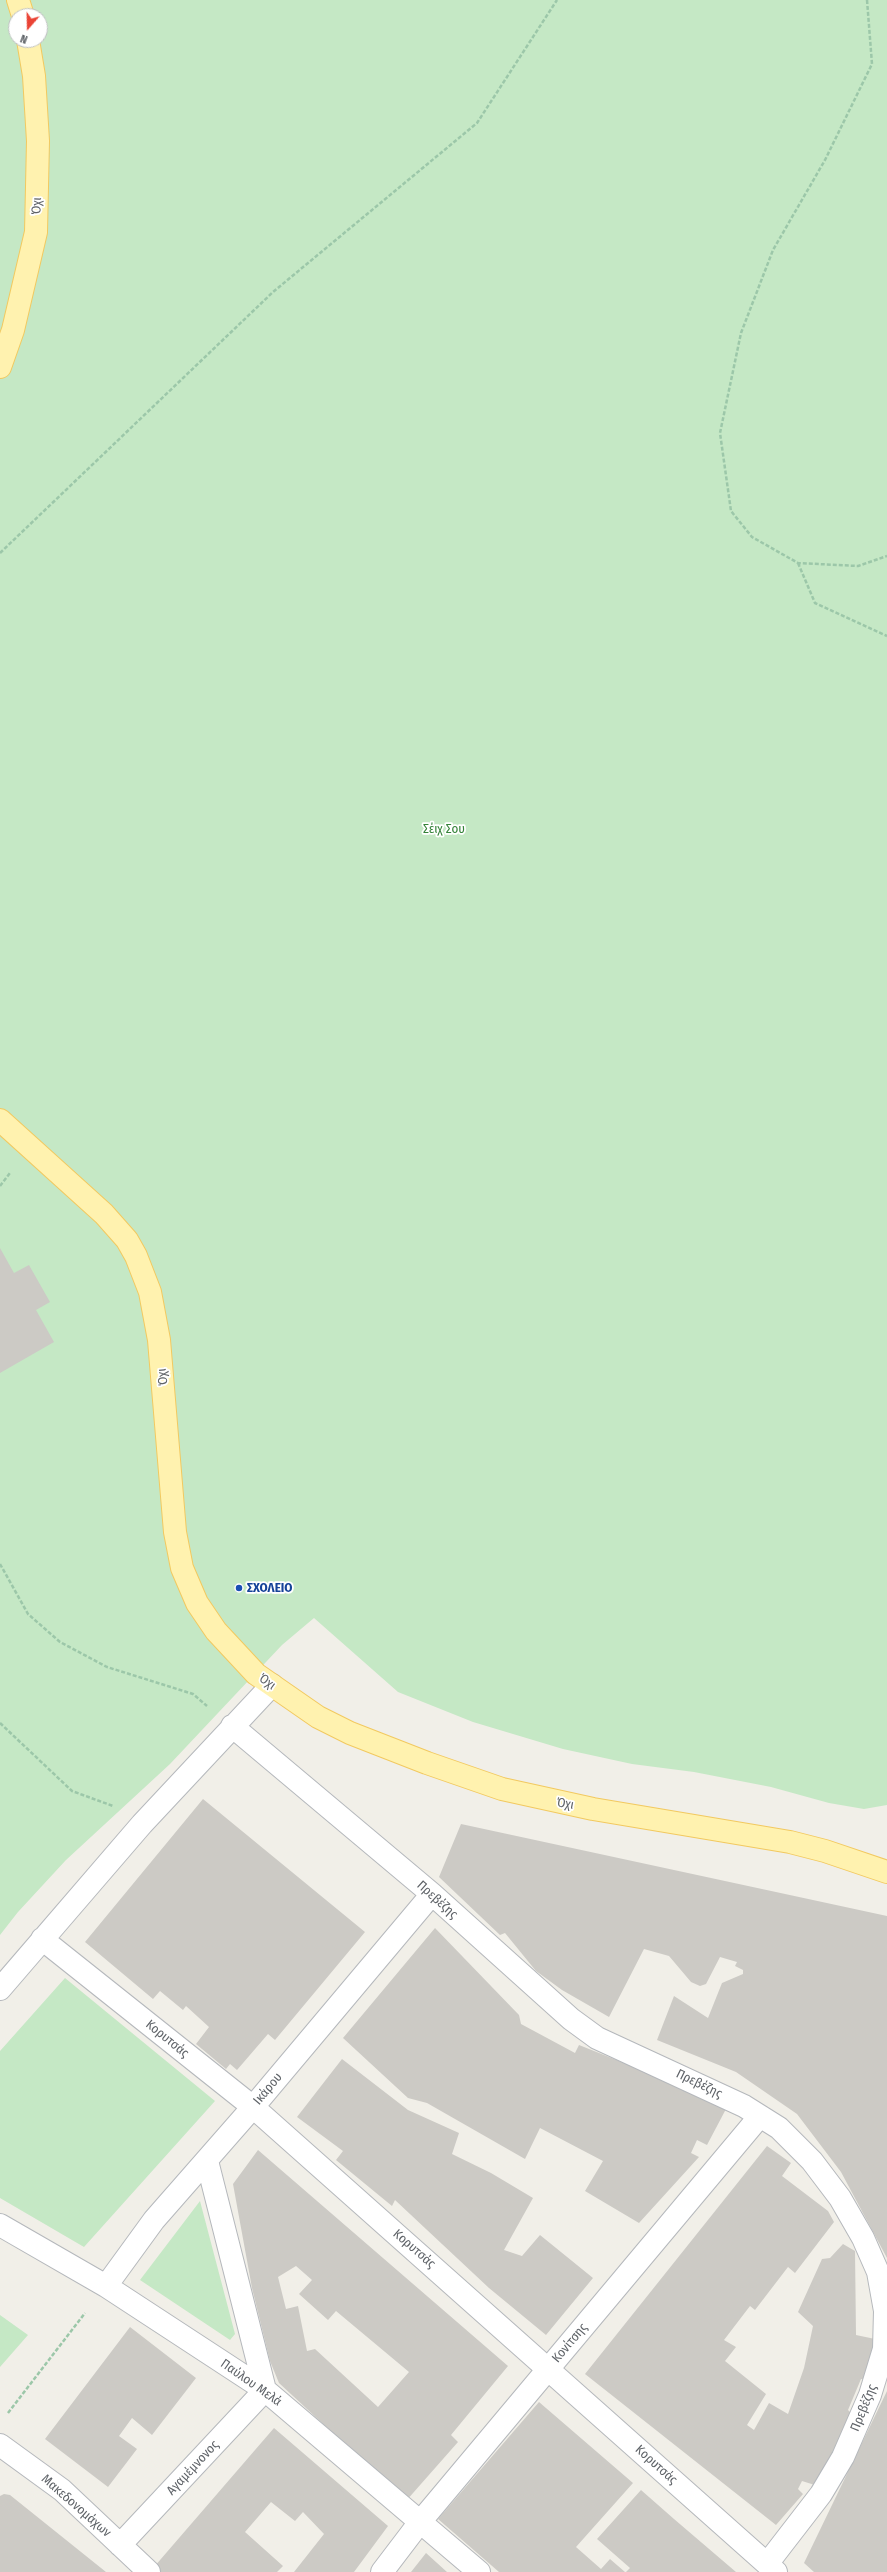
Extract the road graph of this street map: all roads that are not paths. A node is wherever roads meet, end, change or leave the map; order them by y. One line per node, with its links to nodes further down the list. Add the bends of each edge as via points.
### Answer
1 (29, 48): 2 (main road, Όχι, via 34,76 38,141 36,232 14,330)
2 (0, 367)
3 (0, 1120): 4 (main road, Όχι, via 104,1214 127,1240 136,1256 150,1292 159,1340 175,1525 182,1568 197,1603 216,1631 247,1665)
4 (272, 1685): 5 (street); 6 (main road, Όχι, via 318,1717 350,1732 502,1789 593,1809 790,1842)
5 (232, 1726): 7 (street, Πρεβέζης); 8 (street)
6 (887, 1872)
7 (432, 1894): 10 (street, Ικάρου); 11 (street, Πρεβέζης, via 548,2001 597,2038 690,2080)
8 (42, 1939): 9 (street); 10 (street, Κορυτσάς)
9 (0, 1989)
10 (253, 2108): 12 (street, Ικάρου); 15 (street, Κορυτσάς)
11 (760, 2116): 15 (street, Κονίτσης); 20 (street, Πρεβέζης, via 779,2128 812,2161 828,2180 853,2219 878,2272 886,2321 884,2349 876,2380 843,2457)
12 (207, 2161): 14 (street, Ικάρου, via 150,2226); 16 (street)
13 (0, 2225): 14 (street, Παύλου Μελά)
14 (106, 2286): 16 (street, Παύλου Μελά)
15 (548, 2368): 18 (street, Κονίτσης); 20 (street, Κορυτσάς)
16 (265, 2390): 18 (street, Παύλου Μελά); 19 (street, Αγαμέμνονος)
17 (0, 2445): 19 (street, Μακεδονομάχων, via 62,2490)
18 (420, 2522): 22 (street, Κονίτσης); 23 (street, Παύλου Μελά)
19 (120, 2545): 21 (street, Μακεδονομάχων)
20 (771, 2568)
21 (149, 2572)
22 (382, 2572)
23 (479, 2572)

